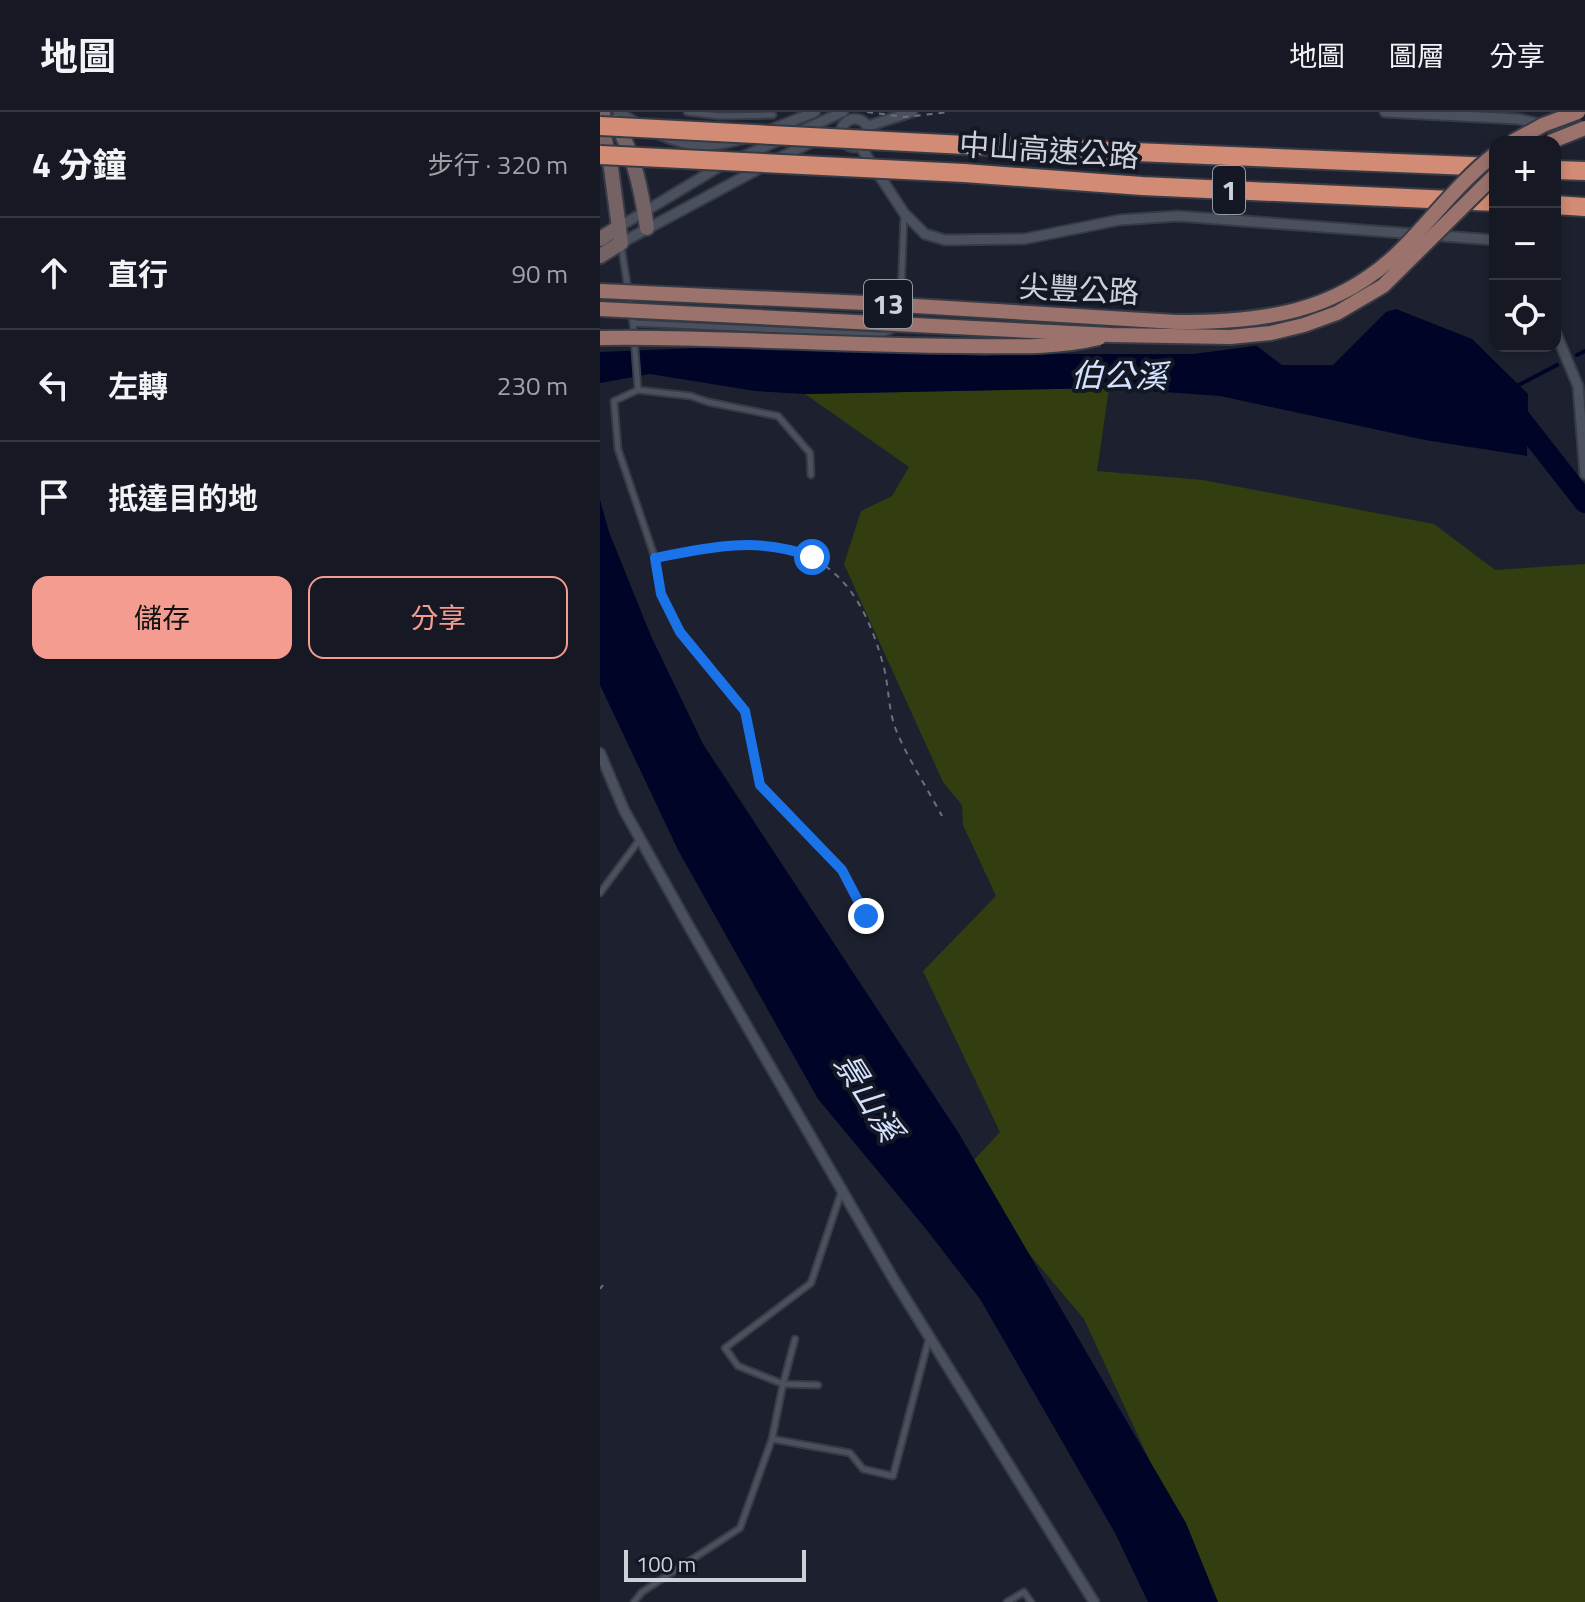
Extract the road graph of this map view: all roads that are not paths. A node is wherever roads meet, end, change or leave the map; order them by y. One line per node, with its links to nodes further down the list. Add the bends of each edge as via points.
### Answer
1 (603, 112): 33 (main road)
2 (609, 112): 31 (main road, via 623,135)
3 (618, 112): 5 (street, via 696,147 726,144)
4 (687, 112): 11 (lane)
5 (815, 112)
6 (843, 112): 21 (street)
7 (912, 112): 13 (street)
8 (1385, 112): 10 (street)
9 (1578, 112): 17 (main road, bridge)
10 (1417, 113): 16 (street, via 1518,119)
11 (773, 115)
12 (600, 126): 23 (highway, 中山高速公路 / 1, bridge)
13 (868, 126): 14 (street, via 857,119); 19 (street, via 867,140)
14 (842, 127): 19 (street, via 843,141); 26 (street)
15 (1585, 128): 18 (main road, bridge)
16 (1585, 134)
17 (1523, 136)
18 (1561, 138)
19 (860, 146): 32 (street)
20 (600, 155): 28 (highway, 中山高速公路 / 1, bridge)
21 (739, 158): 26 (street); 31 (street)
22 (1489, 160): 39 (main road, 尖豐公路 / 13, bridge, via 1371,275 1339,295 1285,314 1176,322)
23 (1489, 167)
24 (1561, 170): 25 (highway)
25 (1585, 171)
26 (749, 174): 34 (street)
27 (1489, 181): 42 (main road, 尖豐公路 / 13, bridge, via 1383,286 1337,313 1304,325 1230,337)
28 (1489, 202)
29 (1561, 205): 30 (highway)
30 (1585, 207)
31 (645, 211): 33 (street); 34 (main road)
32 (904, 213): 36 (street, via 925,234 945,240 1024,239 1119,220 1178,216); 41 (lane, via 902,319 881,335)
33 (619, 227): 35 (main road); 37 (main road)
34 (647, 228): 37 (street)
35 (600, 239)
36 (1489, 240)
37 (621, 243): 38 (main road); 41 (lane)
38 (600, 256)
39 (600, 291)
40 (600, 309): 42 (main road, 尖豐公路 / 13, bridge)
41 (633, 323): 45 (lane)
42 (1111, 335): 43 (main road, bridge, via 1075,344 1002,346)
43 (600, 338)
44 (1561, 345): 46 (street, via 1578,386)
45 (638, 390): 47 (lane, via 778,416 810,453); 48 (lane, via 614,401 618,449)
46 (1585, 474)
47 (811, 475)
48 (655, 558)
49 (600, 753): 50 (street)
50 (640, 839): 51 (lane); 52 (street)
51 (600, 893)
52 (842, 1189): 53 (street); 55 (lane, via 811,1283 725,1348 738,1366)
53 (929, 1338): 57 (lane, via 893,1476 863,1469 850,1453); 61 (street)
54 (795, 1339): 55 (lane)
55 (783, 1384): 56 (lane); 57 (lane)
56 (818, 1385)
57 (772, 1439): 58 (lane, via 740,1528)
58 (634, 1602)
59 (1007, 1602): 60 (lane, via 1024,1592)
60 (1031, 1602)
61 (1094, 1602)

